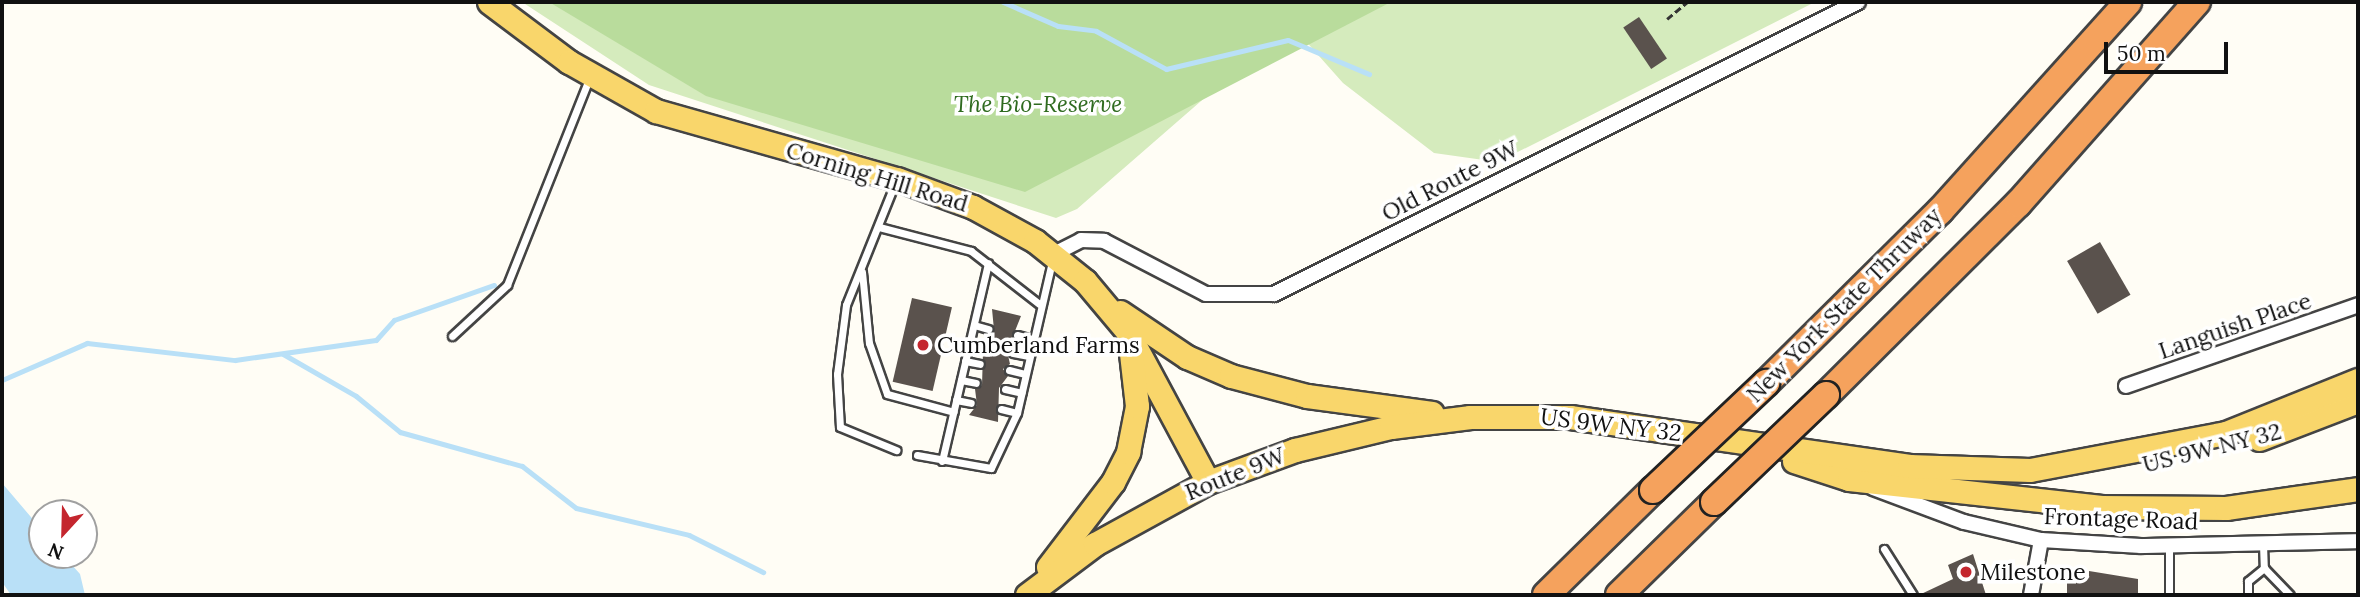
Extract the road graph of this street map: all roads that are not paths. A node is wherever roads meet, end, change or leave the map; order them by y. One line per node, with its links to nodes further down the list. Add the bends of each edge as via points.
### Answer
1 (489, 2): 5 (main road, Corning Hill Road)
2 (1858, 2): 8 (street, Old Route 9W, via 1274,294 1206,294 1104,241 1081,240)
3 (2128, 2): 56 (highway, New York State Thruway, bridge, via 1956,194)
4 (2197, 2): 57 (highway, bridge, via 2018,204)
5 (590, 76): 6 (main road, Corning Hill Road, via 702,127); 18 (lane, via 508,285)
6 (897, 178): 7 (lane); 8 (main road, Corning Hill Road, via 995,217)
7 (879, 227): 9 (lane, via 940,240); 10 (lane)
8 (1054, 254): 11 (main road, Corning Hill Road); 12 (lane)
9 (988, 263): 12 (lane); 14 (lane)
10 (862, 268): 38 (lane, via 861,298 887,394); 42 (lane, via 846,305 837,374 840,427)
11 (1102, 299): 16 (main road, Corning Hill Road); 40 (main road, via 1170,347 1231,376 1307,396)
12 (1039, 304): 19 (lane)
13 (2358, 305): 31 (street, Languish Place)
14 (974, 325): 15 (lane); 20 (lane)
15 (988, 329)
16 (1127, 331): 47 (main road, Corning Hill Road); 55 (main road, via 1137,406 1128,452 1113,482)
17 (1017, 335): 19 (lane)
18 (452, 337)
19 (1032, 339): 23 (lane)
20 (970, 342): 21 (lane); 24 (lane)
21 (984, 346)
22 (1013, 353): 23 (lane)
23 (1029, 356): 27 (lane)
24 (965, 361): 25 (lane); 28 (lane)
25 (980, 364)
26 (1009, 370): 27 (lane)
27 (1025, 374): 33 (lane)
28 (961, 380): 30 (lane); 34 (lane)
29 (2358, 380): 45 (main road, via 2252,426)
30 (976, 383)
31 (2126, 386)
32 (1005, 389): 33 (lane)
33 (1022, 393): 39 (lane)
34 (956, 400): 36 (lane); 38 (lane)
35 (2358, 401): 45 (main road, US 9W NY 32, via 2260,439 2147,468)
36 (971, 403)
37 (1000, 409): 39 (lane)
38 (954, 412): 44 (lane)
39 (1017, 413): 44 (lane, via 991,468)
40 (1470, 417): 41 (main road, US 9W NY 32, via 1597,419); 47 (main road, Route 9W, via 1339,438)
41 (1751, 447): 45 (main road, via 1941,469); 46 (main road)
42 (896, 450)
43 (917, 455): 44 (lane)
44 (942, 461)
45 (2060, 468)
46 (1849, 479): 48 (main road, via 2007,501 2133,508 2225,508); 49 (street, Frontage Road, via 1964,522)
47 (1208, 482): 55 (main road, Route 9W, via 1095,544)
48 (2358, 489)
49 (2041, 540): 52 (street, Frontage Road); 59 (street)
50 (2358, 541): 51 (street, Frontage Road)
51 (2263, 543): 52 (street, Frontage Road); 54 (lane)
52 (2169, 546): 60 (lane)
53 (1884, 549): 58 (lane)
54 (2264, 568): 61 (lane, via 2248,581); 62 (lane)
55 (1026, 595)
56 (1546, 595)
57 (1619, 595)
58 (1913, 595)
59 (2031, 595)
60 (2169, 595)
61 (2248, 595)
62 (2290, 595)

